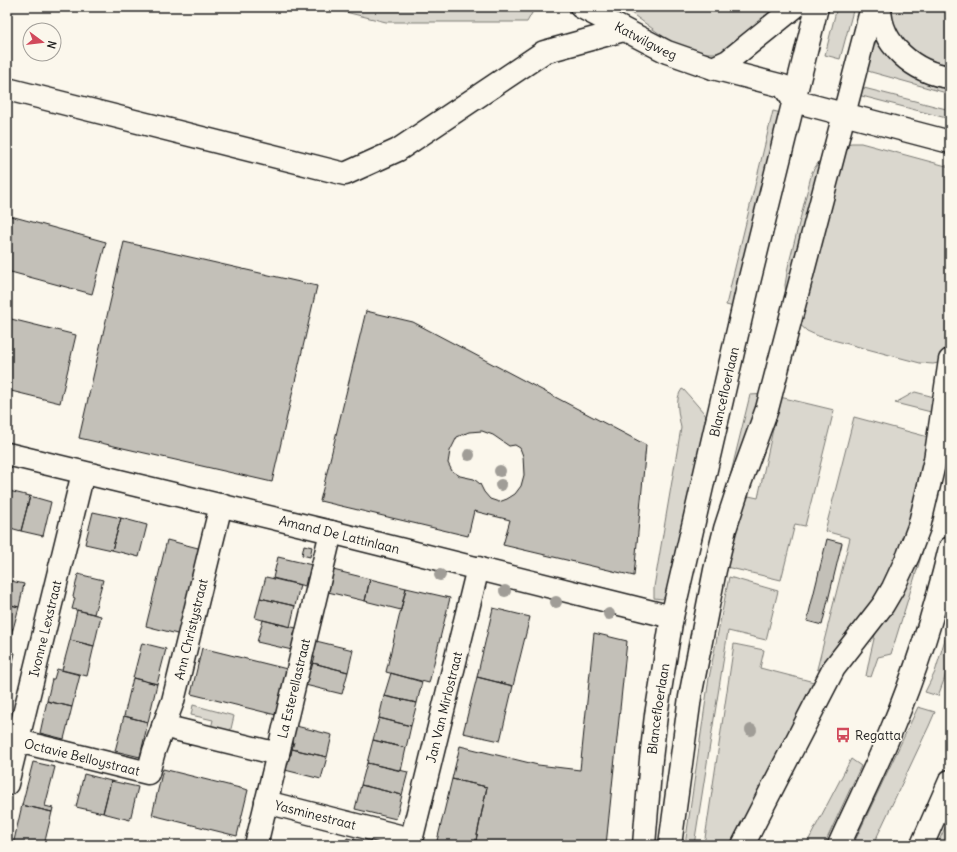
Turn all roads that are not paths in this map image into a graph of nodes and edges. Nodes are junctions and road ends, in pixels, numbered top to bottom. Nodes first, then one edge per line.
1 (581, 7) edge
2 (795, 7) edge
3 (817, 7) edge
4 (872, 7) edge
5 (880, 7) edge
6 (624, 30) junction
7 (713, 68) junction
8 (950, 77) edge
9 (7, 89) edge
10 (794, 101) junction
11 (844, 114) junction
12 (950, 142) edge
13 (950, 360) edge
14 (7, 454) edge
15 (83, 473) junction
16 (221, 505) junction
17 (331, 532) junction
18 (950, 548) edge
19 (478, 568) junction
20 (672, 617) junction
21 (16, 711) edge
22 (163, 726) junction
23 (18, 741) junction
24 (154, 751) joint
25 (278, 754) junction
26 (950, 781) edge
27 (7, 784) edge
28 (266, 802) junction
29 (410, 842) edge
30 (256, 845) edge
31 (644, 845) edge
32 (670, 845) edge
33 (743, 845) edge
34 (839, 845) edge
35 (922, 845) edge

1 - 6 street, Katwilgweg
2 - 7 street
3 - 10 street, Blancefloerlaan
4 - 11 street
5 - 8 street
6 - 7 street, Katwilgweg
6 - 9 street
7 - 10 street, Katwilgweg
10 - 11 street
10 - 20 street, Blancefloerlaan
11 - 12 street
11 - 32 street
13 - 33 street
14 - 15 street, Amand De Lattinlaan
15 - 16 street, Amand De Lattinlaan
15 - 21 street, Ivonne Lexstraat
16 - 17 street, Amand De Lattinlaan
16 - 22 street, Ann Christystraat
17 - 19 street, Amand De Lattinlaan
17 - 25 street, La Esterellastraat
18 - 34 street
19 - 20 street, Amand De Lattinlaan
19 - 29 street, Jan Van Mirlostraat
20 - 31 street, Blancefloerlaan
21 - 23 street, Ivonne Lexstraat
22 - 24 street, Ann Christystraat
22 - 25 street
23 - 24 street, Octavie Belloystraat
23 - 27 street, Ivonne Lexstraat
25 - 28 street, La Esterellastraat
26 - 35 street
28 - 29 street, Yasminestraat
28 - 30 street, La Esterellastraat

